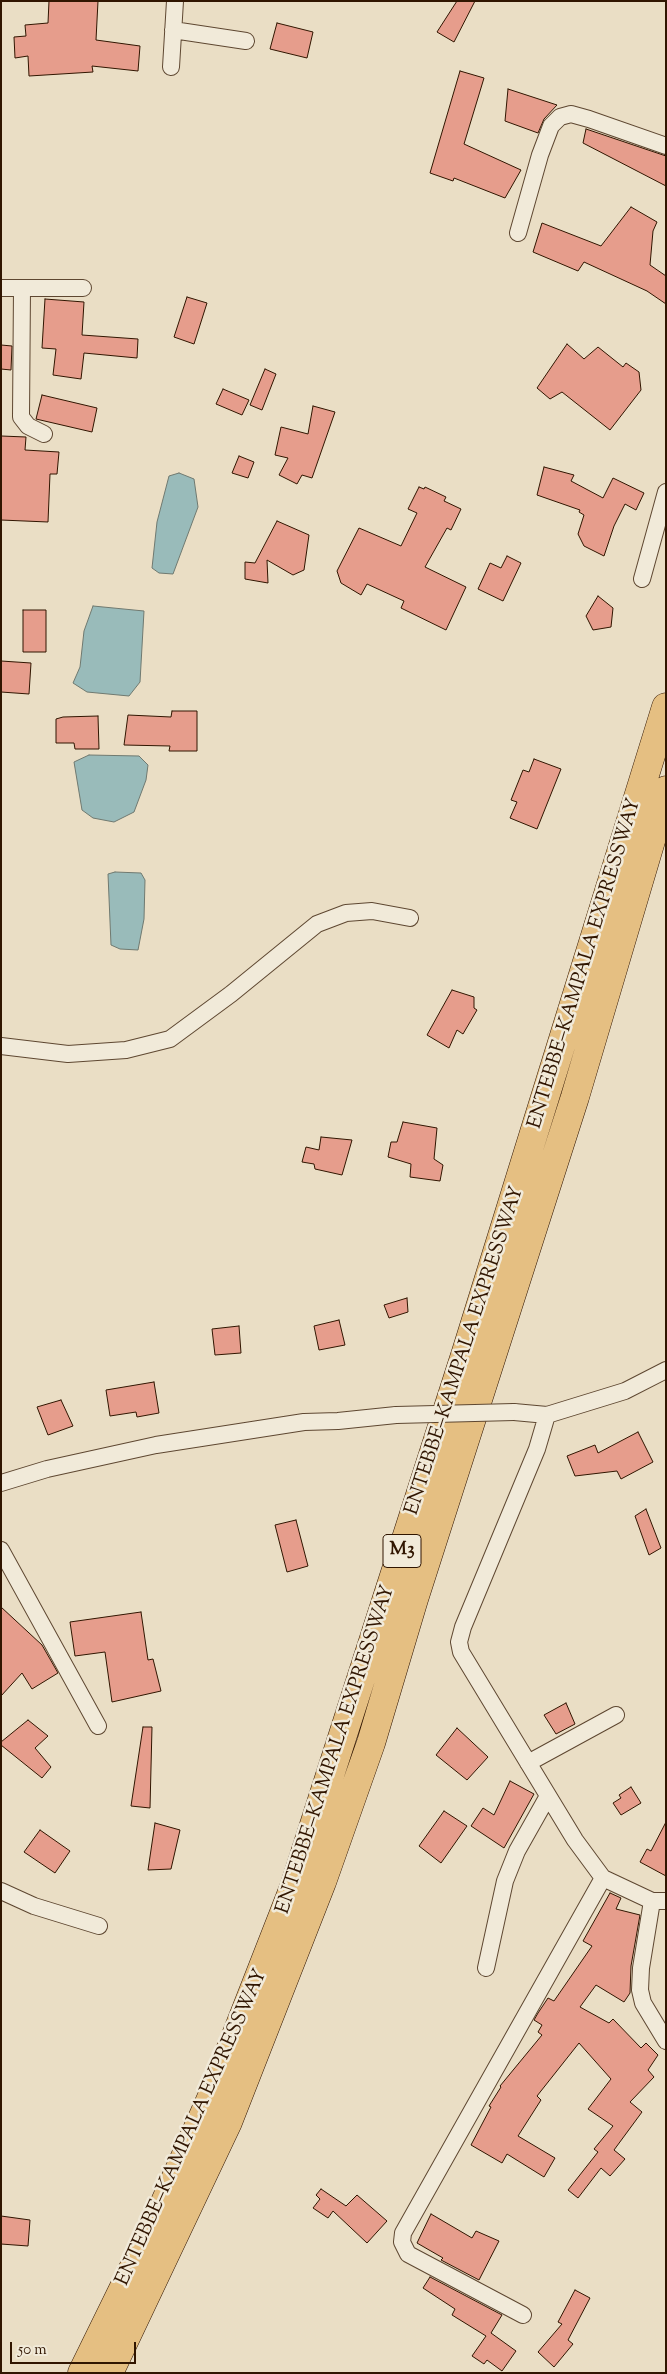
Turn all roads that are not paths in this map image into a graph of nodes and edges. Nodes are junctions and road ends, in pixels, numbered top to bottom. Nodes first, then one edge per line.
1 (175, 1) edge
2 (173, 30) junction
3 (246, 41) dead end
4 (171, 67) dead end
5 (666, 146) edge
6 (518, 233) dead end
7 (1, 288) edge
8 (22, 288) junction
9 (83, 288) dead end
10 (44, 434) dead end
11 (666, 492) edge
12 (642, 579) dead end
13 (666, 707) edge
14 (666, 790) edge
15 (410, 918) dead end
16 (1, 1046) edge
17 (666, 1370) edge
18 (547, 1415) junction
19 (1, 1483) edge
20 (1, 1550) edge
21 (616, 1715) dead end
22 (98, 1726) dead end
23 (528, 1763) junction
24 (548, 1796) junction
25 (603, 1878) junction
26 (1, 1891) edge
27 (659, 1901) edge
28 (99, 1926) dead end
29 (486, 1968) dead end
30 (666, 2041) edge
31 (523, 2315) dead end
32 (82, 2373) edge
33 (109, 2373) edge

1 - 2 street
2 - 3 street
2 - 4 street
5 - 6 street
7 - 8 street
8 - 9 street
8 - 10 street
11 - 12 street
13 - 32 highway, ENTEBBE–KAMPALA EXPRESSWAY / M3
14 - 33 highway, ENTEBBE–KAMPALA EXPRESSWAY / M3
15 - 16 street
17 - 18 street
18 - 19 street, bridge
18 - 23 street
20 - 22 street
21 - 23 street
23 - 24 street
24 - 25 street
24 - 29 street
25 - 27 street
25 - 31 street
26 - 28 street
27 - 30 street

